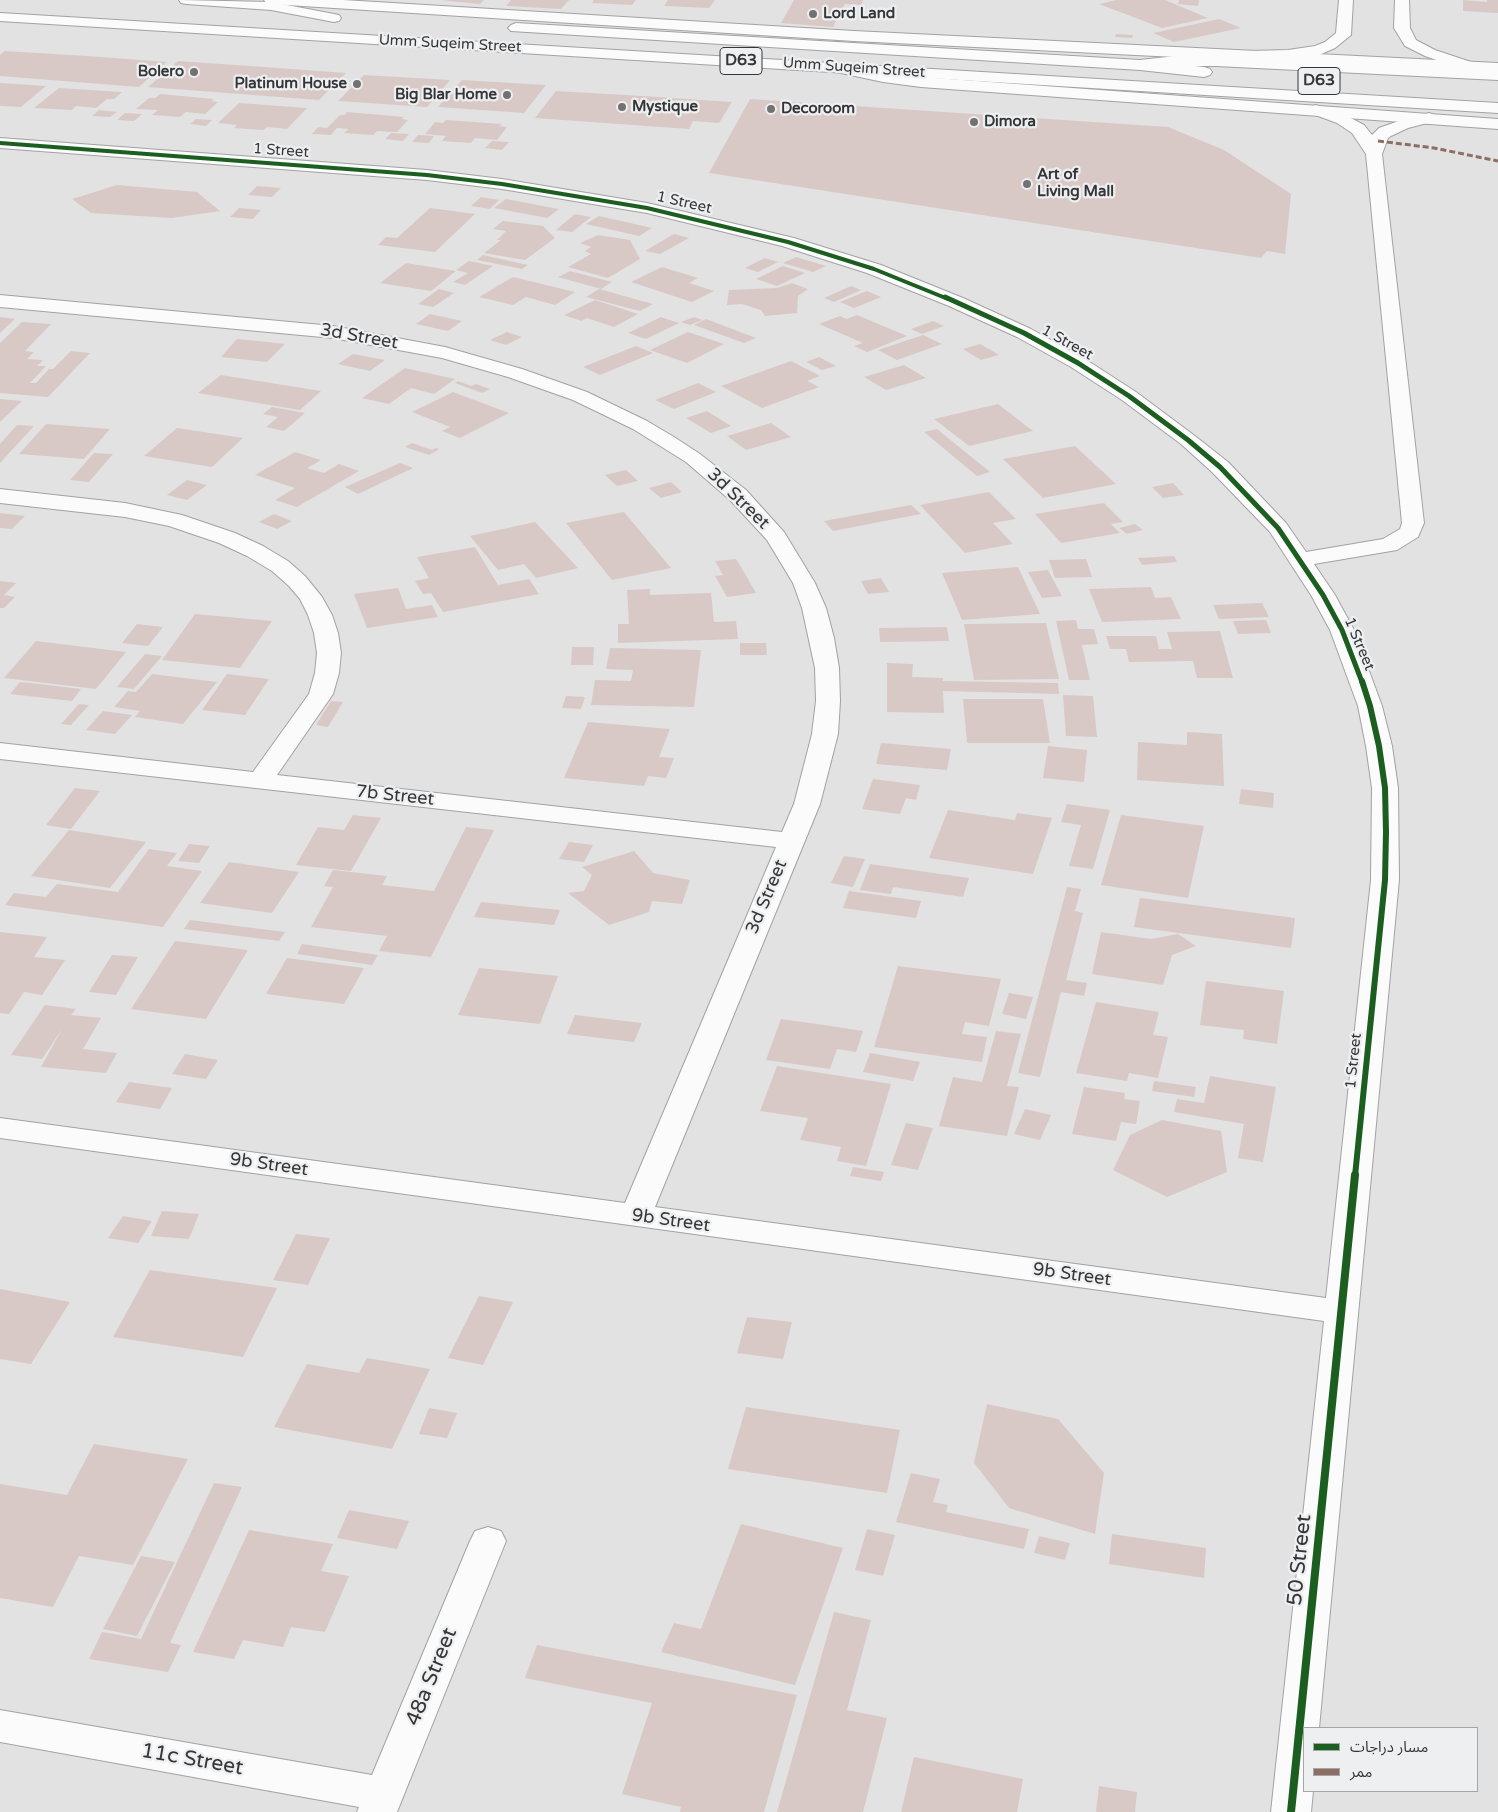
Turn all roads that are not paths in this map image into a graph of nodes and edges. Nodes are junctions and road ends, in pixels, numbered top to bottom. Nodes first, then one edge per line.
1 (272, 0) edge
2 (1346, 0) edge
3 (1402, 0) edge
4 (182, 4) edge
5 (0, 17) edge
6 (1250, 56) junction
7 (1140, 65) junction
8 (833, 66) junction
9 (1162, 68) junction
10 (1474, 68) junction
11 (1498, 68) edge
12 (1498, 75) edge
13 (1498, 80) edge
14 (1353, 83) dead end
15 (1448, 90) dead end
16 (1498, 93) edge
17 (1493, 108) edge
18 (1316, 110) junction
19 (1429, 118) junction
20 (1498, 124) edge
21 (0, 143) edge
22 (1374, 154) junction
23 (0, 301) edge
24 (0, 496) edge
25 (1300, 560) junction
26 (0, 751) edge
27 (260, 781) junction
28 (791, 841) junction
29 (0, 1128) edge
30 (634, 1216) junction
31 (1341, 1312) junction
32 (488, 1541) dead end
33 (0, 1726) edge
34 (380, 1803) edge
35 (1291, 1812) edge

1 - 6 main road
2 - 6 main road
3 - 10 main road
4 - 7 main road, Umm Suqeim Street / D63
5 - 8 main road, Umm Suqeim Street / D63
6 - 10 main road
7 - 9 main road, Umm Suqeim Street / D63
7 - 12 main road
8 - 17 main road, Umm Suqeim Street / D63
8 - 18 main road
9 - 13 main road
9 - 14 main road, Umm Suqeim Street / D63
10 - 11 main road
15 - 16 main road
18 - 19 main road
18 - 22 main road
19 - 20 main road
19 - 22 main road
21 - 25 main road, 1 Street
22 - 25 main road
23 - 28 main road, 3d Street
24 - 27 main road
25 - 31 main road, 1 Street
26 - 27 main road, 7b Street
27 - 28 main road, 7b Street
28 - 30 main road, 3d Street
29 - 30 main road, 9b Street
30 - 31 main road, 9b Street
31 - 35 main road, 50 Street
32 - 34 main road, 48a Street
33 - 34 main road, 11c Street

